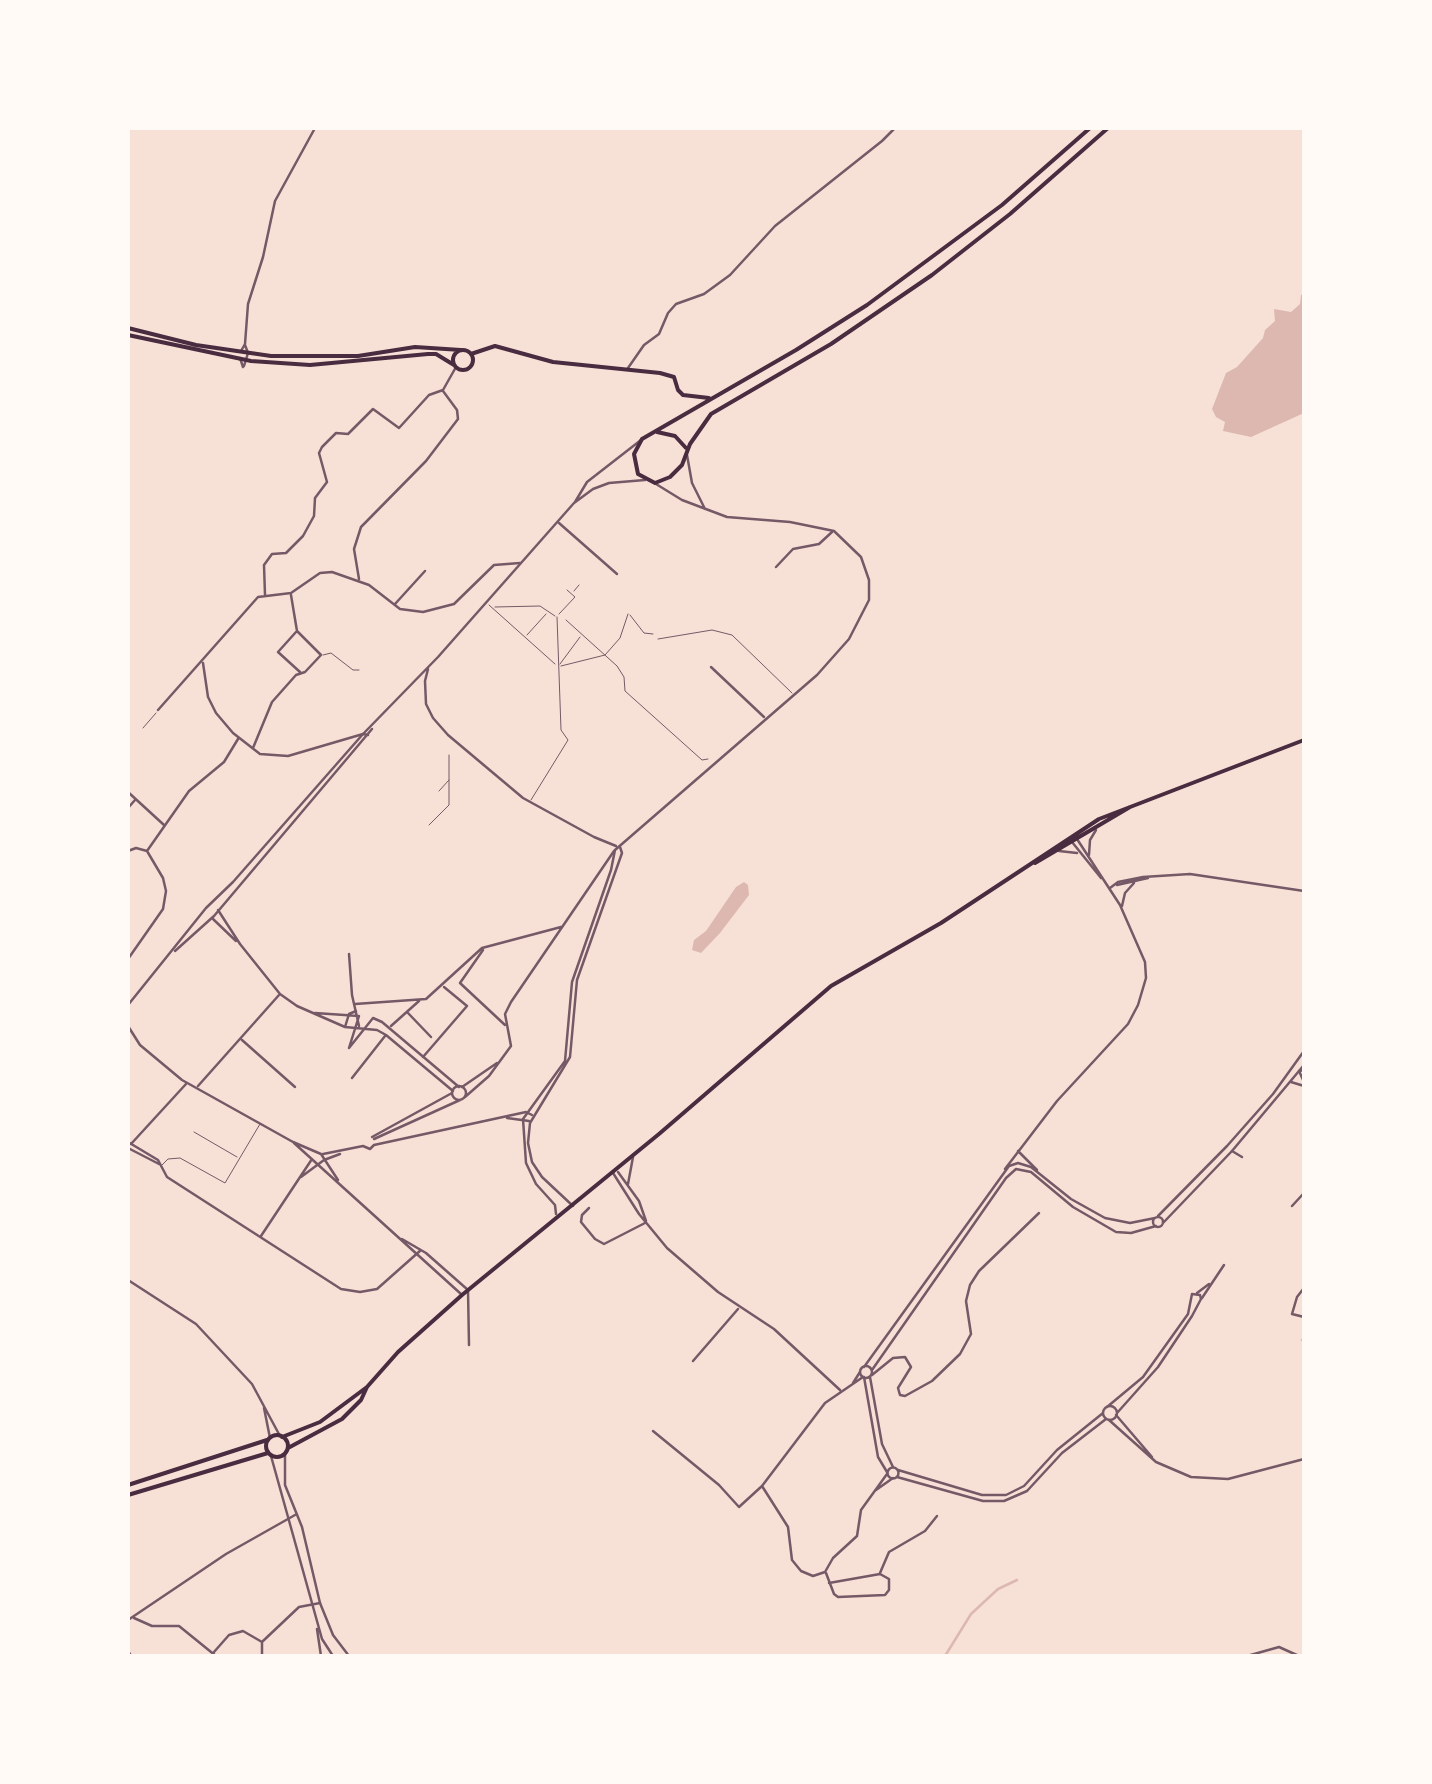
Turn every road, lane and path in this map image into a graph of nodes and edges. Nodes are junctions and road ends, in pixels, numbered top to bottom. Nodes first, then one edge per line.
1 (316, 128) edge
2 (894, 128) edge
3 (1090, 128) edge
4 (1108, 128) edge
5 (128, 331) edge
6 (245, 344) junction
7 (461, 350) junction
8 (248, 353) junction
9 (472, 354) junction
10 (242, 357) junction
11 (456, 366) junction
12 (628, 368) junction
13 (443, 390) junction
14 (712, 398) junction
15 (652, 432) junction
16 (642, 439) junction
17 (687, 451) junction
18 (646, 480) junction
19 (655, 483) junction
20 (574, 503) junction
21 (706, 510) junction
22 (558, 522) junction
23 (834, 531) junction
24 (522, 563) junction
25 (776, 567) dead end
26 (425, 571) dead end
27 (617, 574) dead end
28 (359, 580) junction
29 (579, 585) dead end
30 (568, 590) dead end
31 (290, 593) junction
32 (571, 594) junction
33 (266, 596) junction
34 (487, 602) junction
35 (394, 605) junction
36 (492, 607) junction
37 (548, 613) junction
38 (558, 615) junction
39 (297, 631) junction
40 (582, 634) junction
41 (653, 634) dead end
42 (525, 638) junction
43 (658, 639) dead end
44 (321, 655) junction
45 (605, 655) junction
46 (203, 661) junction
47 (431, 663) junction
48 (558, 666) junction
49 (711, 667) dead end
50 (359, 670) dead end
51 (301, 673) junction
52 (408, 688) junction
53 (425, 692) junction
54 (795, 696) junction
55 (158, 710) joint
56 (767, 720) junction
57 (143, 728) dead end
58 (366, 735) junction
59 (239, 738) junction
60 (1304, 740) edge
61 (252, 750) junction
62 (450, 755) dead end
63 (708, 759) dead end
64 (451, 778) junction
65 (439, 791) dead end
66 (128, 792) edge
67 (136, 799) junction
68 (530, 802) junction
69 (1134, 804) junction
70 (128, 808) edge
71 (165, 826) junction
72 (430, 826) dead end
73 (1098, 826) junction
74 (1073, 838) junction
75 (617, 848) junction
76 (128, 851) edge
77 (146, 851) junction
78 (1059, 851) junction
79 (1080, 854) junction
80 (1088, 856) junction
81 (1030, 866) junction
82 (1150, 878) junction
83 (1102, 879) junction
84 (1134, 882) junction
85 (1112, 887) junction
86 (1304, 891) edge
87 (211, 902) junction
88 (1122, 908) junction
89 (205, 909) junction
90 (218, 910) junction
91 (212, 918) junction
92 (562, 927) junction
93 (240, 944) junction
94 (482, 948) junction
95 (172, 952) junction
96 (349, 954) dead end
97 (128, 959) edge
98 (443, 986) junction
99 (138, 990) junction
100 (280, 994) junction
101 (128, 998) edge
102 (420, 1000) junction
103 (355, 1004) junction
104 (128, 1005) edge
105 (357, 1010) junction
106 (407, 1012) junction
107 (314, 1013) junction
108 (350, 1014) junction
109 (359, 1016) junction
110 (505, 1025) junction
111 (128, 1026) edge
112 (345, 1027) junction
113 (359, 1028) junction
114 (390, 1028) junction
115 (128, 1032) edge
116 (386, 1035) junction
117 (134, 1037) junction
118 (431, 1037) dead end
119 (241, 1039) junction
120 (1304, 1051) edge
121 (423, 1057) junction
122 (498, 1062) junction
123 (1294, 1064) junction
124 (1303, 1069) edge
125 (352, 1078) dead end
126 (1304, 1082) edge
127 (188, 1083) junction
128 (1290, 1083) junction
129 (295, 1087) dead end
130 (460, 1087) junction
131 (196, 1088) junction
132 (453, 1092) junction
133 (462, 1098) junction
134 (526, 1112) junction
135 (506, 1118) junction
136 (532, 1119) junction
137 (523, 1120) junction
138 (260, 1123) junction
139 (194, 1132) dead end
140 (373, 1141) junction
141 (293, 1142) junction
142 (128, 1145) edge
143 (363, 1146) junction
144 (1227, 1146) junction
145 (1018, 1151) junction
146 (1232, 1151) junction
147 (345, 1152) junction
148 (318, 1153) junction
149 (633, 1156) junction
150 (1242, 1157) dead end
151 (239, 1158) junction
152 (312, 1159) junction
153 (324, 1160) junction
154 (161, 1164) junction
155 (318, 1165) junction
156 (1005, 1169) junction
157 (614, 1171) junction
158 (1038, 1171) junction
159 (1200, 1176) junction
160 (300, 1178) junction
161 (338, 1180) junction
162 (1204, 1180) junction
163 (628, 1185) junction
164 (1304, 1193) edge
165 (555, 1205) junction
166 (1292, 1206) dead end
167 (570, 1208) junction
168 (590, 1208) dead end
169 (1038, 1213) dead end
170 (1157, 1217) junction
171 (555, 1220) junction
172 (646, 1222) junction
173 (1163, 1223) junction
174 (1156, 1226) junction
175 (260, 1237) junction
176 (419, 1252) junction
177 (1224, 1265) dead end
178 (128, 1280) edge
179 (1210, 1283) junction
180 (1304, 1288) edge
181 (468, 1290) junction
182 (1197, 1293) junction
183 (462, 1295) junction
184 (1200, 1301) junction
185 (1190, 1302) junction
186 (740, 1307) junction
187 (1304, 1317) edge
188 (469, 1344) dead end
189 (694, 1361) dead end
190 (864, 1367) junction
191 (871, 1374) junction
192 (862, 1376) junction
193 (367, 1387) junction
194 (840, 1390) junction
195 (262, 1402) junction
196 (1107, 1407) junction
197 (1103, 1413) junction
198 (1116, 1414) junction
199 (1108, 1420) junction
200 (653, 1431) dead end
201 (281, 1436) junction
202 (268, 1439) junction
203 (288, 1448) junction
204 (269, 1454) junction
205 (285, 1454) junction
206 (1304, 1459) edge
207 (1156, 1462) junction
208 (896, 1469) junction
209 (887, 1473) junction
210 (895, 1478) junction
211 (128, 1485) edge
212 (762, 1486) junction
213 (871, 1494) junction
214 (128, 1496) edge
215 (297, 1515) junction
216 (289, 1516) junction
217 (936, 1516) dead end
218 (825, 1572) junction
219 (880, 1574) junction
220 (830, 1583) junction
221 (880, 1595) junction
222 (880, 1602) dead end
223 (320, 1603) junction
224 (312, 1604) junction
225 (133, 1617) junction
226 (128, 1620) edge
227 (326, 1623) junction
228 (318, 1627) junction
229 (262, 1642) junction
230 (128, 1651) edge
231 (215, 1655) edge
232 (131, 1656) edge
233 (262, 1656) edge
234 (321, 1656) edge
235 (333, 1656) edge
236 (349, 1656) edge
237 (1246, 1656) edge
238 (1299, 1656) edge

1 - 6 street
2 - 12 street
3 - 14 main road
4 - 17 main road
5 - 10 main road
6 - 8 street
6 - 10 street
7 - 8 main road
7 - 9 main road
7 - 11 main road
8 - 10 main road
9 - 11 main road
9 - 12 main road
10 - 11 main road
11 - 13 street
12 - 14 main road
13 - 28 street
13 - 33 street
14 - 15 main road
15 - 16 main road
15 - 17 main road
16 - 18 main road
16 - 20 street
17 - 19 main road
17 - 21 street
18 - 19 main road
18 - 20 street
19 - 21 street
20 - 22 street
21 - 23 street
22 - 24 street
22 - 27 street
23 - 25 street
23 - 54 street
24 - 34 street
24 - 35 street
26 - 35 street
28 - 31 street
28 - 35 street
29 - 32 street
30 - 32 street
31 - 33 street
31 - 39 street
32 - 38 street
33 - 46 street
34 - 36 street
34 - 47 street
36 - 37 street
36 - 42 street
37 - 38 street
37 - 42 street
38 - 40 street
38 - 48 street
39 - 44 street
39 - 51 street
40 - 45 street
40 - 48 street
41 - 45 street
42 - 48 street
43 - 54 street
44 - 50 street
44 - 51 street
45 - 48 street
45 - 63 street
46 - 55 street
46 - 59 street
47 - 52 street
47 - 53 street
48 - 68 street
49 - 56 street
51 - 61 street
52 - 53 street
52 - 58 street
53 - 68 street
54 - 56 street
55 - 57 street
56 - 75 street
58 - 61 street
58 - 87 street
58 - 90 street
59 - 61 street
59 - 71 street
60 - 69 main road
62 - 64 street
64 - 65 street
64 - 72 street
66 - 67 street
67 - 70 street
67 - 71 street
68 - 75 street
69 - 73 main road
69 - 74 main road
71 - 77 street
73 - 74 main road
73 - 80 street
74 - 78 main road
74 - 79 street
74 - 80 street
74 - 81 main road
75 - 92 street
75 - 134 street
75 - 136 street
76 - 77 street
77 - 97 street
78 - 79 street
78 - 81 main road
79 - 83 street
80 - 83 street
81 - 149 main road
82 - 84 street
82 - 85 street
82 - 86 street
83 - 85 street
84 - 85 street
84 - 88 street
85 - 88 street
87 - 89 street
87 - 90 street
88 - 145 street
89 - 91 street
89 - 95 street
90 - 91 street
90 - 93 street
91 - 93 street
91 - 95 street
92 - 94 street
92 - 110 street
93 - 100 street
94 - 98 street
94 - 110 street
95 - 99 street
96 - 103 street
98 - 102 street
98 - 121 street
99 - 101 street
99 - 104 street
100 - 107 street
100 - 119 street
102 - 103 street
102 - 106 street
103 - 105 street
105 - 108 street
105 - 109 street
106 - 114 street
106 - 118 street
107 - 108 street
107 - 112 street
108 - 109 street
108 - 112 street
109 - 113 street
109 - 114 street
110 - 122 street
111 - 117 street
112 - 113 street
113 - 116 street
114 - 121 street
115 - 117 street
116 - 125 street
116 - 132 street
117 - 127 street
119 - 129 street
119 - 131 street
120 - 123 street
121 - 130 street
122 - 130 street
122 - 133 street
123 - 124 street
123 - 124 street
123 - 144 street
124 - 126 street
124 - 128 street
126 - 128 street
127 - 131 street
127 - 142 street
128 - 146 street
130 - 132 street
130 - 133 street
131 - 138 street
132 - 133 street
132 - 140 street
133 - 140 street
134 - 135 street
134 - 136 street
134 - 137 street
135 - 137 street
135 - 140 street
136 - 137 street
136 - 167 street
137 - 165 street
138 - 141 street
138 - 151 street
139 - 151 street
140 - 143 street
140 - 143 street
141 - 148 street
141 - 152 street
142 - 154 street
143 - 147 street
144 - 146 street
144 - 159 street
145 - 156 street
145 - 158 street
146 - 150 street
146 - 162 street
147 - 148 street
147 - 153 street
148 - 152 street
148 - 153 street
149 - 157 main road
149 - 163 street
151 - 154 street
152 - 155 street
152 - 160 street
153 - 155 street
153 - 161 street
154 - 175 street
155 - 160 street
155 - 161 street
156 - 158 street
156 - 190 street
157 - 163 street
157 - 167 main road
157 - 172 street
158 - 170 street
159 - 162 street
159 - 170 street
160 - 175 street
161 - 176 street
162 - 173 street
163 - 172 street
164 - 166 street
165 - 167 street
165 - 171 street
167 - 171 main road
168 - 172 street
169 - 191 street
170 - 173 street
170 - 174 street
171 - 181 main road
172 - 186 street
173 - 174 street
174 - 191 street
175 - 176 street
176 - 181 street
176 - 183 street
177 - 179 street
178 - 195 street
179 - 182 street
179 - 184 street
180 - 187 street
181 - 183 main road
181 - 188 street
182 - 184 street
182 - 185 street
183 - 193 main road
184 - 185 street
184 - 198 street
185 - 196 street
186 - 189 street
186 - 194 street
190 - 191 street
190 - 192 street
191 - 192 street
191 - 208 street
192 - 194 street
192 - 209 street
193 - 201 main road
193 - 203 main road
194 - 212 street
195 - 201 street
195 - 202 street
196 - 197 street
196 - 198 street
197 - 199 street
197 - 208 street
198 - 199 street
198 - 207 street
199 - 207 street
199 - 210 street
200 - 212 street
201 - 202 main road
201 - 203 main road
202 - 204 main road
202 - 211 main road
203 - 205 main road
204 - 205 main road
204 - 214 main road
204 - 216 street
205 - 215 street
206 - 207 street
208 - 209 street
208 - 210 street
209 - 210 street
209 - 213 street
210 - 213 street
212 - 218 street
213 - 218 street
215 - 216 street
215 - 223 street
216 - 224 street
216 - 225 street
217 - 219 street
218 - 220 street
219 - 220 street
219 - 221 street
220 - 221 street
221 - 222 street
223 - 224 street
223 - 227 street
224 - 228 street
224 - 229 street
225 - 226 street
225 - 231 street
227 - 228 street
227 - 236 street
228 - 234 street
228 - 235 street
229 - 231 street
229 - 233 street
230 - 232 street
237 - 238 street

